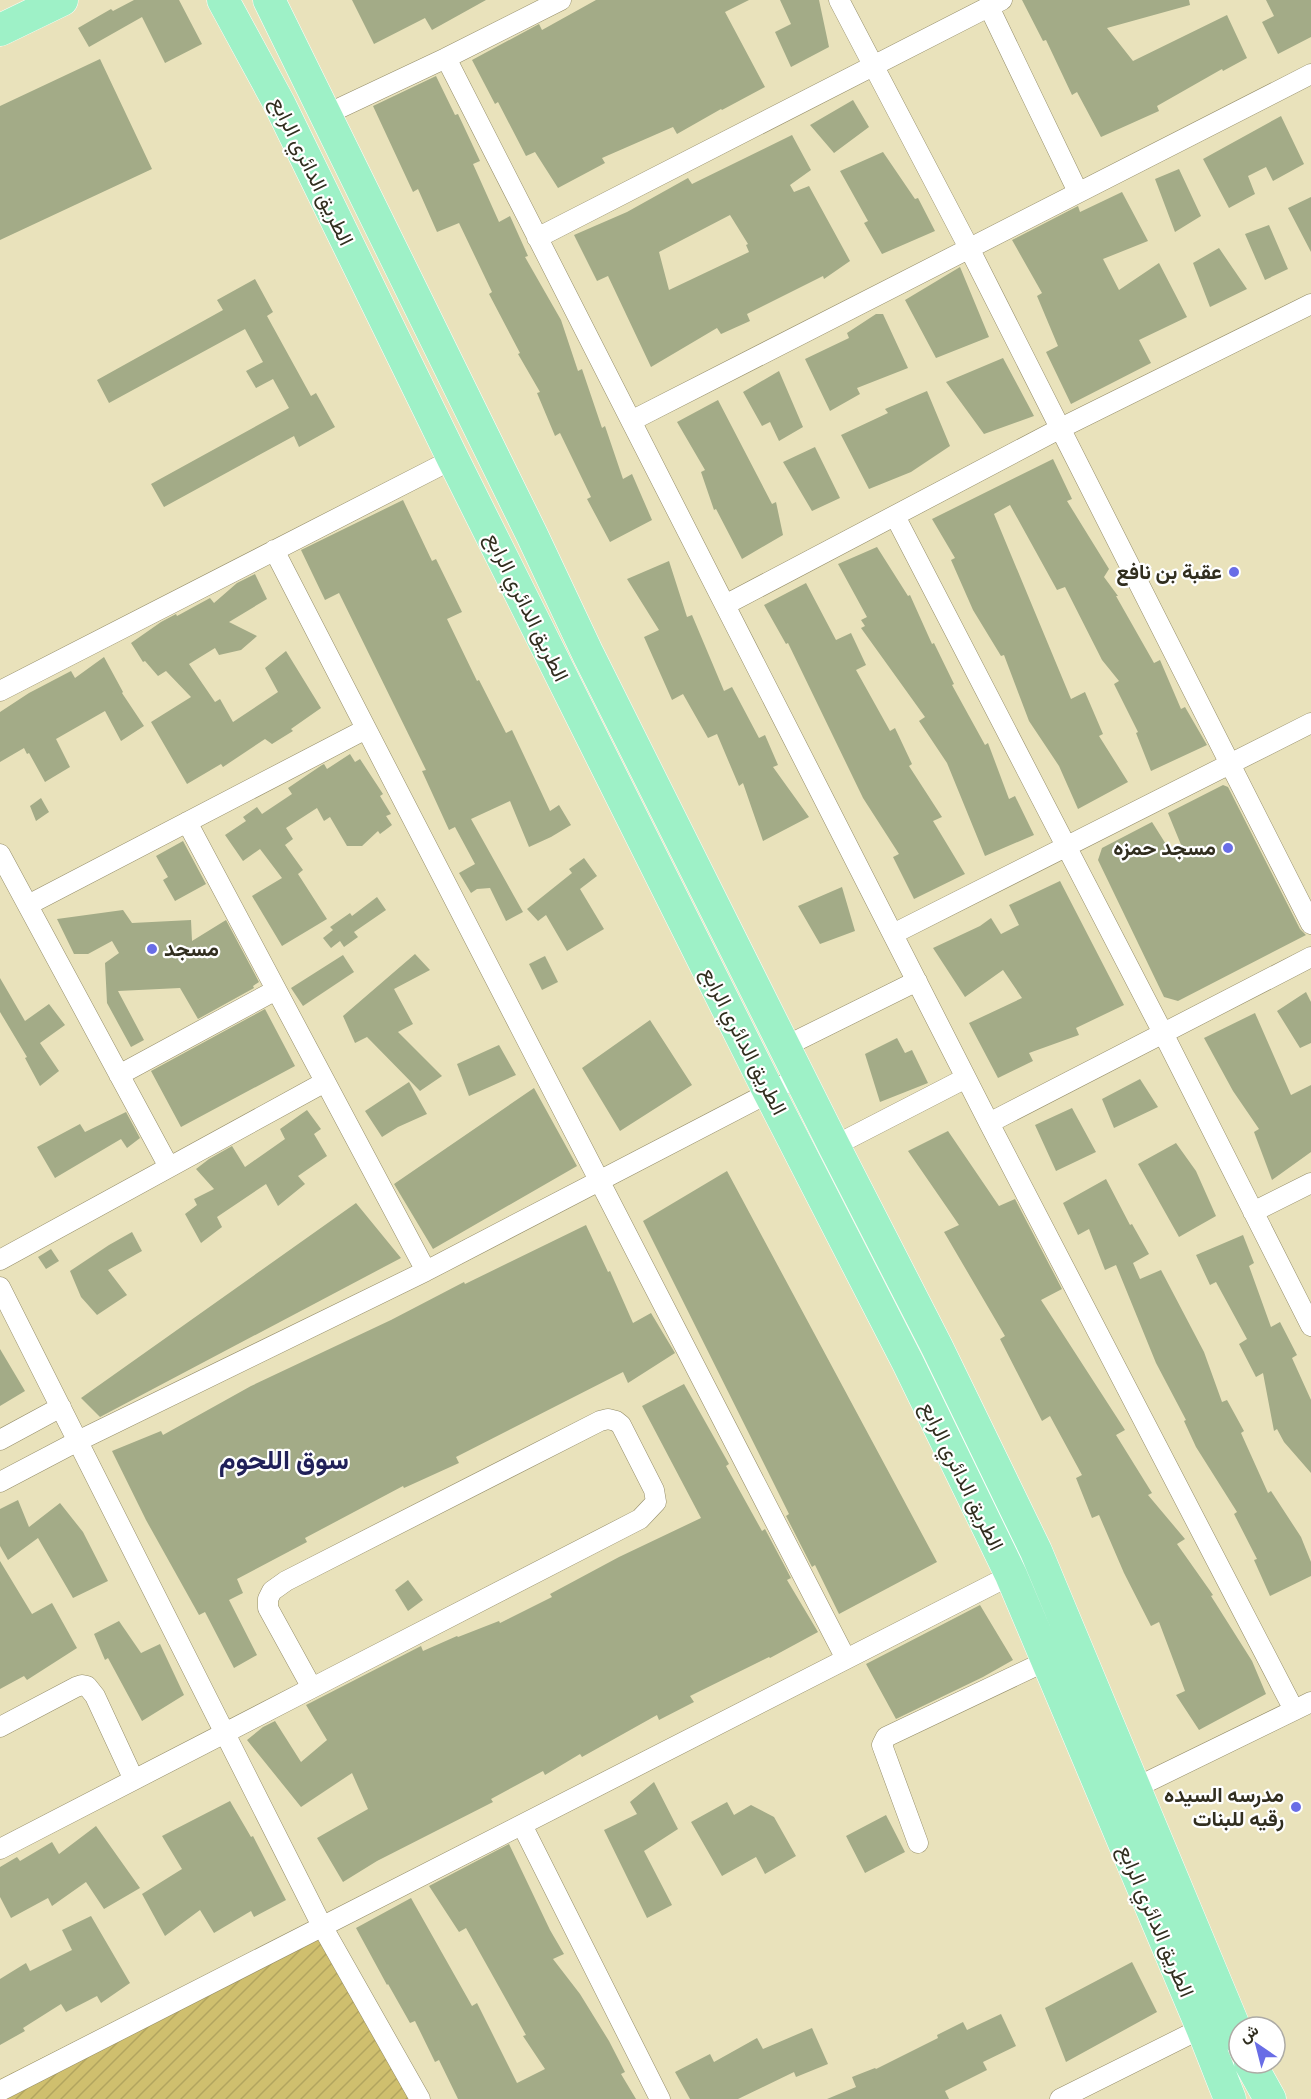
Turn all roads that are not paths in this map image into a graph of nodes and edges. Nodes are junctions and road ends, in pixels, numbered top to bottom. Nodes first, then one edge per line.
1 (62, 0) edge
2 (223, 0) edge
3 (269, 0) edge
4 (561, 0) edge
5 (839, 0) edge
6 (995, 3) edge
7 (0, 30) edge
8 (446, 58) junction
9 (872, 67) junction
10 (1311, 74) edge
11 (325, 115) junction
12 (1078, 192) junction
13 (537, 238) junction
14 (969, 248) junction
15 (1311, 304) edge
16 (631, 421) junction
17 (1061, 429) junction
18 (453, 459) junction
19 (895, 516) junction
20 (274, 550) junction
21 (725, 605) junction
22 (0, 691) edge
23 (1311, 723) edge
24 (366, 729) junction
25 (1230, 764) junction
26 (187, 822) junction
27 (1068, 847) junction
28 (0, 854) edge
29 (28, 905) junction
30 (1311, 924) edge
31 (893, 934) junction
32 (1311, 957) edge
33 (916, 981) junction
34 (276, 990) junction
35 (1163, 1033) junction
36 (784, 1047) junction
37 (119, 1075) junction
38 (799, 1077) junction
39 (966, 1078) junction
40 (325, 1082) junction
41 (769, 1092) junction
42 (988, 1123) junction
43 (834, 1146) junction
44 (169, 1167) junction
45 (599, 1180) junction
46 (1311, 1183) edge
47 (1254, 1212) junction
48 (0, 1260) edge
49 (426, 1271) junction
50 (0, 1287) edge
51 (1311, 1326) edge
52 (61, 1407) junction
53 (0, 1440) edge
54 (78, 1441) junction
55 (0, 1482) edge
56 (1011, 1575) junction
57 (846, 1659) junction
58 (1046, 1661) junction
59 (312, 1688) junction
60 (1303, 1706) edge
61 (0, 1727) edge
62 (225, 1733) junction
63 (134, 1780) junction
64 (1135, 1788) junction
65 (522, 1825) junction
66 (918, 1843) dead end
67 (0, 1849) edge
68 (322, 1926) junction
69 (1229, 2015) edge
70 (1202, 2028) junction
71 (1257, 2075) edge
72 (0, 2091) edge
73 (420, 2099) edge
74 (660, 2099) edge
75 (1060, 2099) edge
76 (1230, 2099) edge
77 (1270, 2099) edge

1 - 7 main road
2 - 18 main road, الطريق الدائري الرابع
3 - 11 main road, الطريق الدائري الرابع
4 - 8 street
5 - 9 street
6 - 9 street
6 - 12 street
8 - 11 street
8 - 13 street
9 - 13 street
9 - 14 street
10 - 12 street
11 - 36 main road, الطريق الدائري الرابع
12 - 14 street
13 - 16 street
14 - 16 street
14 - 17 street
15 - 17 street
16 - 21 street
17 - 19 street
17 - 25 street
18 - 20 street
18 - 41 main road, الطريق الدائري الرابع
19 - 21 street
19 - 27 street
20 - 22 street
20 - 24 street
21 - 31 street
23 - 25 street
24 - 26 street
24 - 45 street
25 - 27 street
25 - 30 street
26 - 29 street
26 - 34 street
27 - 31 street
27 - 35 street
28 - 29 street
29 - 37 street
31 - 33 street
32 - 35 street
33 - 36 street
33 - 39 street
34 - 37 street
34 - 40 street
35 - 42 street
35 - 47 street
36 - 38 main road, الطريق الدائري الرابع
37 - 44 street
38 - 41 street
38 - 43 main road, الطريق الدائري الرابع
39 - 42 street
39 - 43 street
40 - 44 street
40 - 49 street
41 - 45 street
41 - 56 main road, الطريق الدائري الرابع
42 - 60 street
43 - 64 main road, الطريق الدائري الرابع
44 - 48 street
45 - 49 street
45 - 57 street
46 - 47 street
47 - 51 street
49 - 54 street
50 - 52 street
52 - 53 street
52 - 54 street
54 - 55 street
54 - 62 street
56 - 57 street
56 - 58 main road, الطريق الدائري الرابع
57 - 65 street
58 - 66 street
58 - 70 main road, الطريق الدائري الرابع
59 - 59 street
59 - 62 street
60 - 64 street
61 - 63 street
62 - 63 street
62 - 68 street
63 - 67 street
64 - 69 main road, الطريق الدائري الرابع
65 - 68 street
65 - 74 street
68 - 72 street
68 - 73 street
70 - 75 street
70 - 76 main road, الطريق الدائري الرابع
71 - 77 main road

